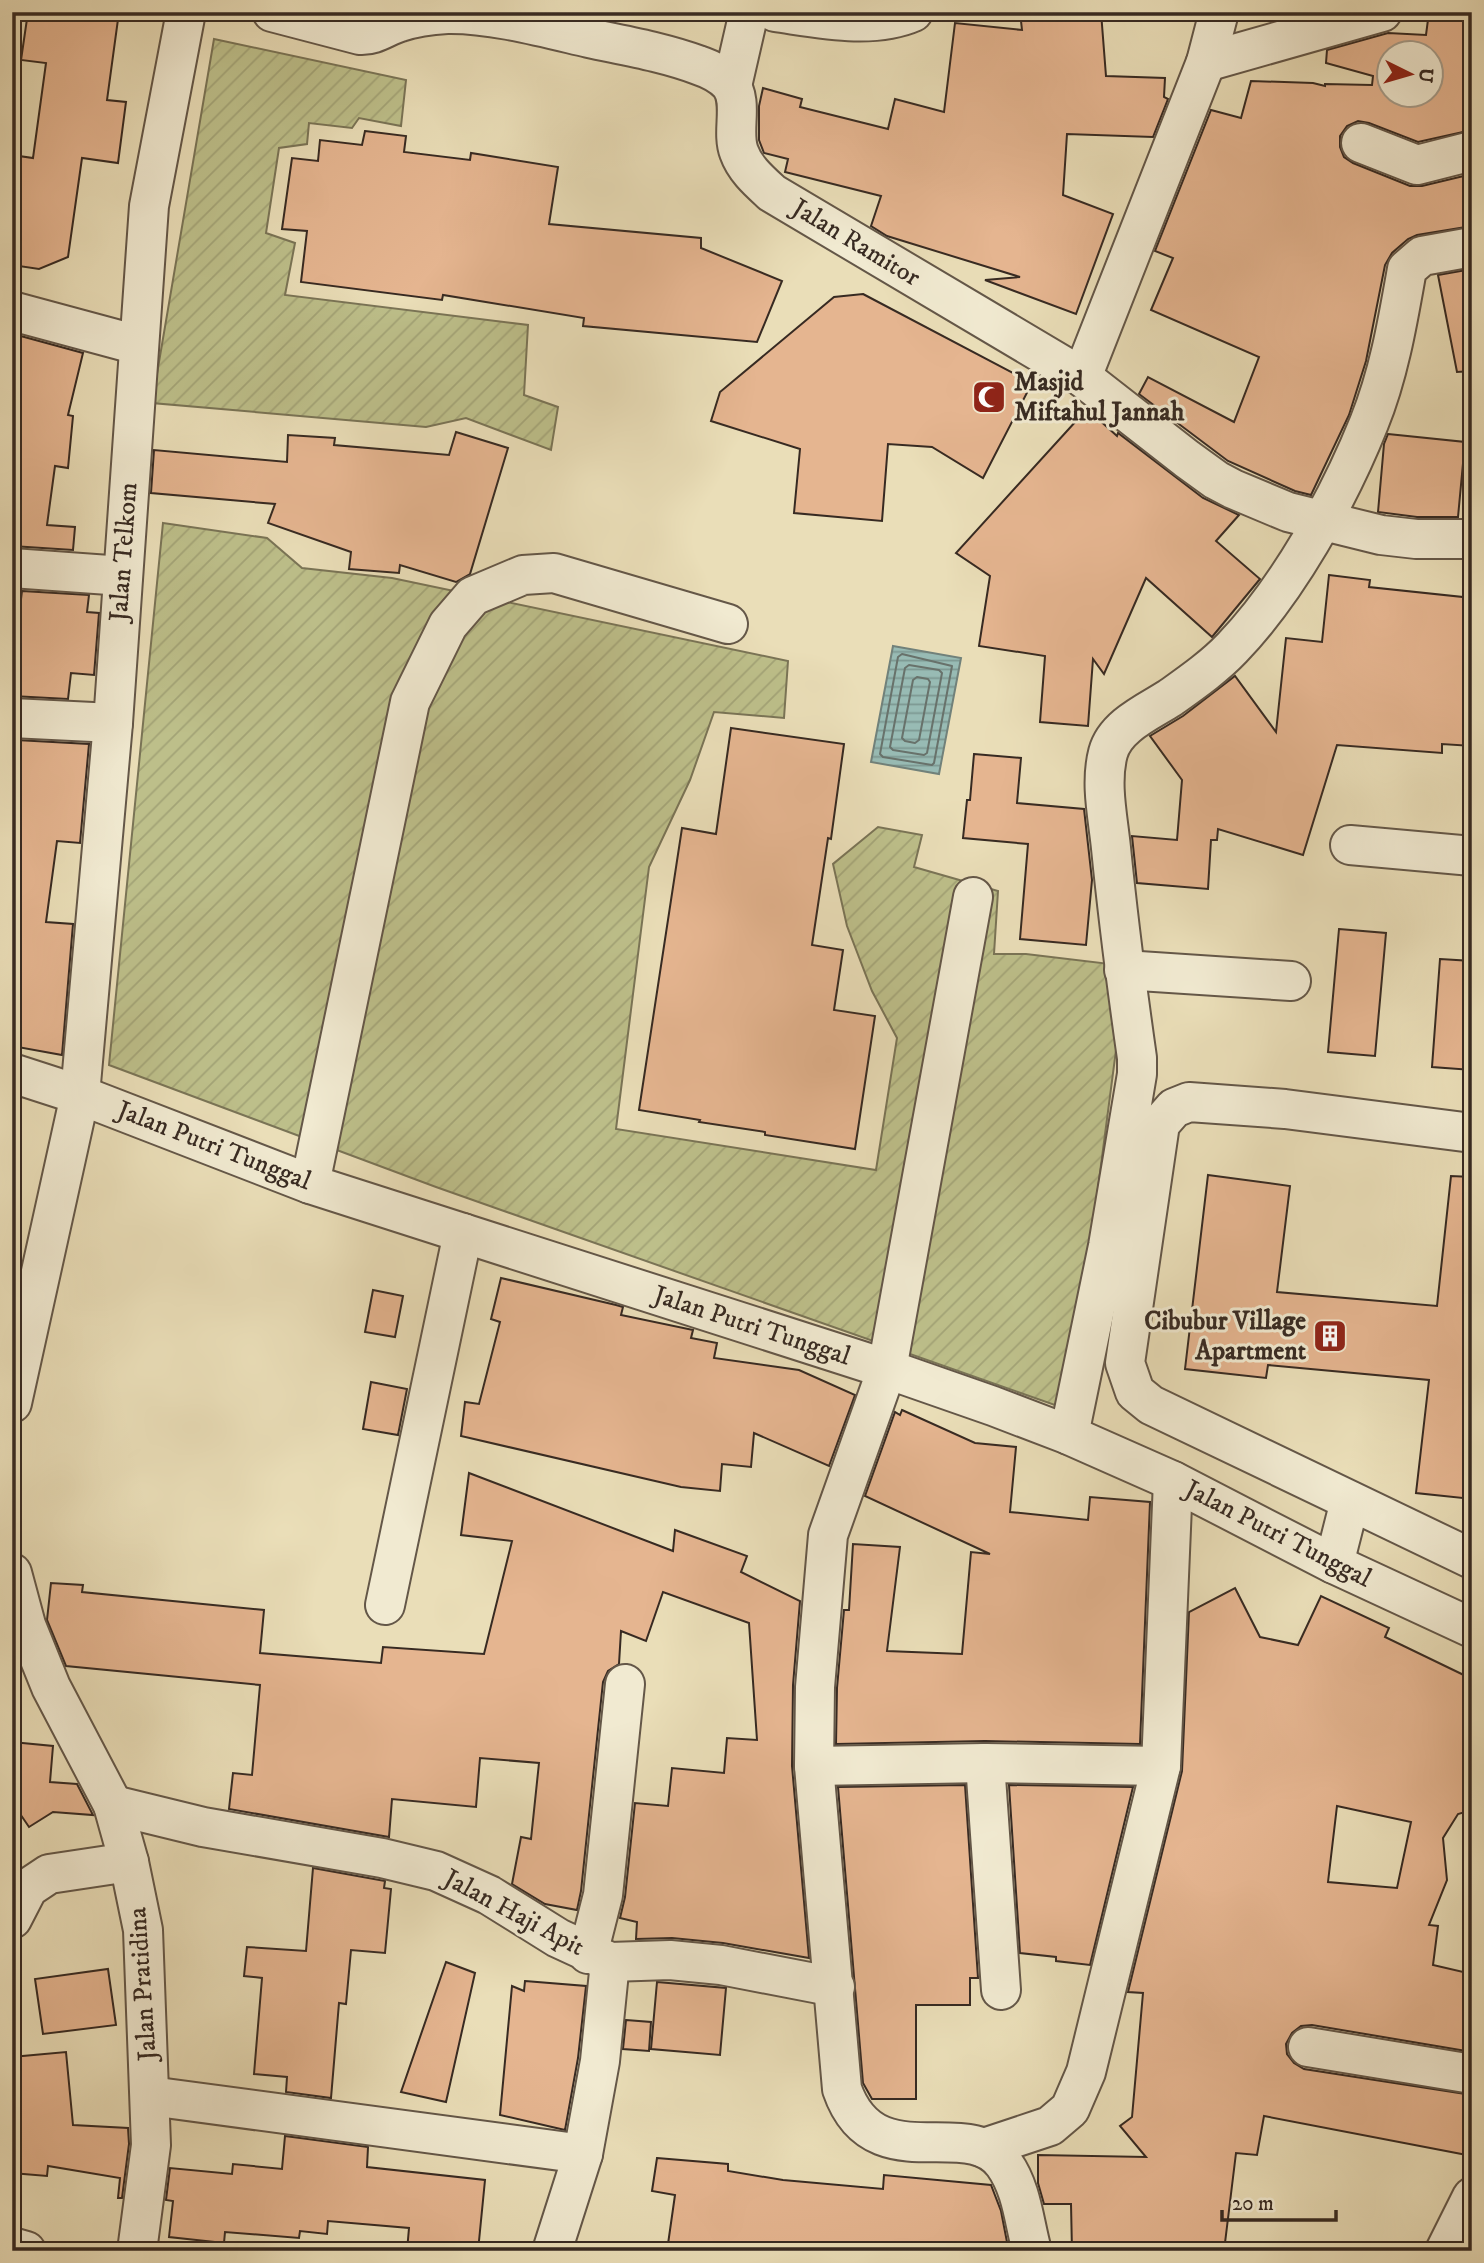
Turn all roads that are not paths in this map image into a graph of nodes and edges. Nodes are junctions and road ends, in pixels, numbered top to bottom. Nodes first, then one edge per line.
1 (186, 12) edge
2 (272, 12) edge
3 (750, 12) edge
4 (775, 12) edge
5 (913, 12) edge
6 (1219, 12) edge
7 (1382, 12) edge
8 (1206, 62) junction
9 (732, 86) junction
10 (1361, 143) dead end
11 (1472, 151) edge
12 (1472, 247) edge
13 (12, 310) edge
14 (138, 345) junction
15 (1082, 377) junction
16 (1322, 522) junction
17 (1472, 539) edge
18 (12, 568) edge
19 (123, 576) junction
20 (729, 624) dead end
21 (12, 718) edge
22 (113, 723) junction
23 (1350, 845) dead end
24 (1472, 856) edge
25 (973, 897) dead end
26 (1124, 970) junction
27 (1291, 981) dead end
28 (12, 1073) edge
29 (80, 1095) junction
30 (1472, 1133) edge
31 (310, 1184) junction
32 (463, 1233) junction
33 (887, 1369) junction
34 (12, 1403) edge
35 (1069, 1435) junction
36 (1173, 1481) junction
37 (1350, 1501) junction
38 (1472, 1559) edge
39 (1334, 1564) junction
40 (12, 1573) edge
41 (385, 1605) dead end
42 (19, 1628) edge
43 (1472, 1628) edge
44 (625, 1684) dead end
45 (985, 1763) junction
46 (814, 1766) junction
47 (1161, 1766) junction
48 (113, 1805) junction
49 (130, 1862) junction
50 (12, 1919) edge
51 (599, 1958) junction
52 (835, 1987) junction
53 (1001, 1990) dead end
54 (1308, 2047) dead end
55 (1472, 2074) edge
56 (150, 2096) junction
57 (984, 2147) junction
58 (583, 2154) junction
59 (1472, 2197) edge
60 (12, 2247) edge
61 (26, 2251) edge
62 (137, 2251) edge
63 (552, 2251) edge
64 (1032, 2251) edge
65 (1445, 2251) edge

1 - 14 street, Jalan Telkom
2 - 9 street
3 - 9 street
4 - 5 street
6 - 8 street
7 - 8 street
8 - 15 street
9 - 15 street, Jalan Ramitor
10 - 11 street
12 - 16 street
13 - 14 street
14 - 19 street, Jalan Telkom
15 - 16 street, Jalan Ramitor
16 - 17 street, Jalan Ramitor
16 - 26 street
18 - 19 street
19 - 22 street, Jalan Telkom
20 - 31 street
21 - 22 street
22 - 29 street, Jalan Telkom
23 - 24 street
25 - 33 street
26 - 27 street
26 - 35 street
28 - 29 street, Jalan Putri Tunggal
29 - 31 street, Jalan Putri Tunggal
29 - 34 street
30 - 37 street
31 - 32 street, Jalan Putri Tunggal
32 - 33 street, Jalan Putri Tunggal
32 - 41 street
33 - 35 street, Jalan Putri Tunggal
33 - 46 street
35 - 36 street, Jalan Putri Tunggal
36 - 39 street, Jalan Putri Tunggal
36 - 47 street
37 - 38 street
37 - 39 street
39 - 43 street, Jalan Putri Tunggal
40 - 42 street, Jalan Pratidina
42 - 48 street, Jalan Pratidina
44 - 51 street
45 - 46 street
45 - 47 street
45 - 53 street
46 - 52 street
47 - 57 street
48 - 49 street, Jalan Pratidina
48 - 51 street, Jalan Haji Apit
49 - 50 street
49 - 56 street, Jalan Pratidina
51 - 52 street, Jalan Haji Apit
51 - 58 street
52 - 57 street
54 - 55 street
56 - 58 street
56 - 62 street, Jalan Pratidina
57 - 64 street
58 - 63 street
59 - 65 street
60 - 61 street

